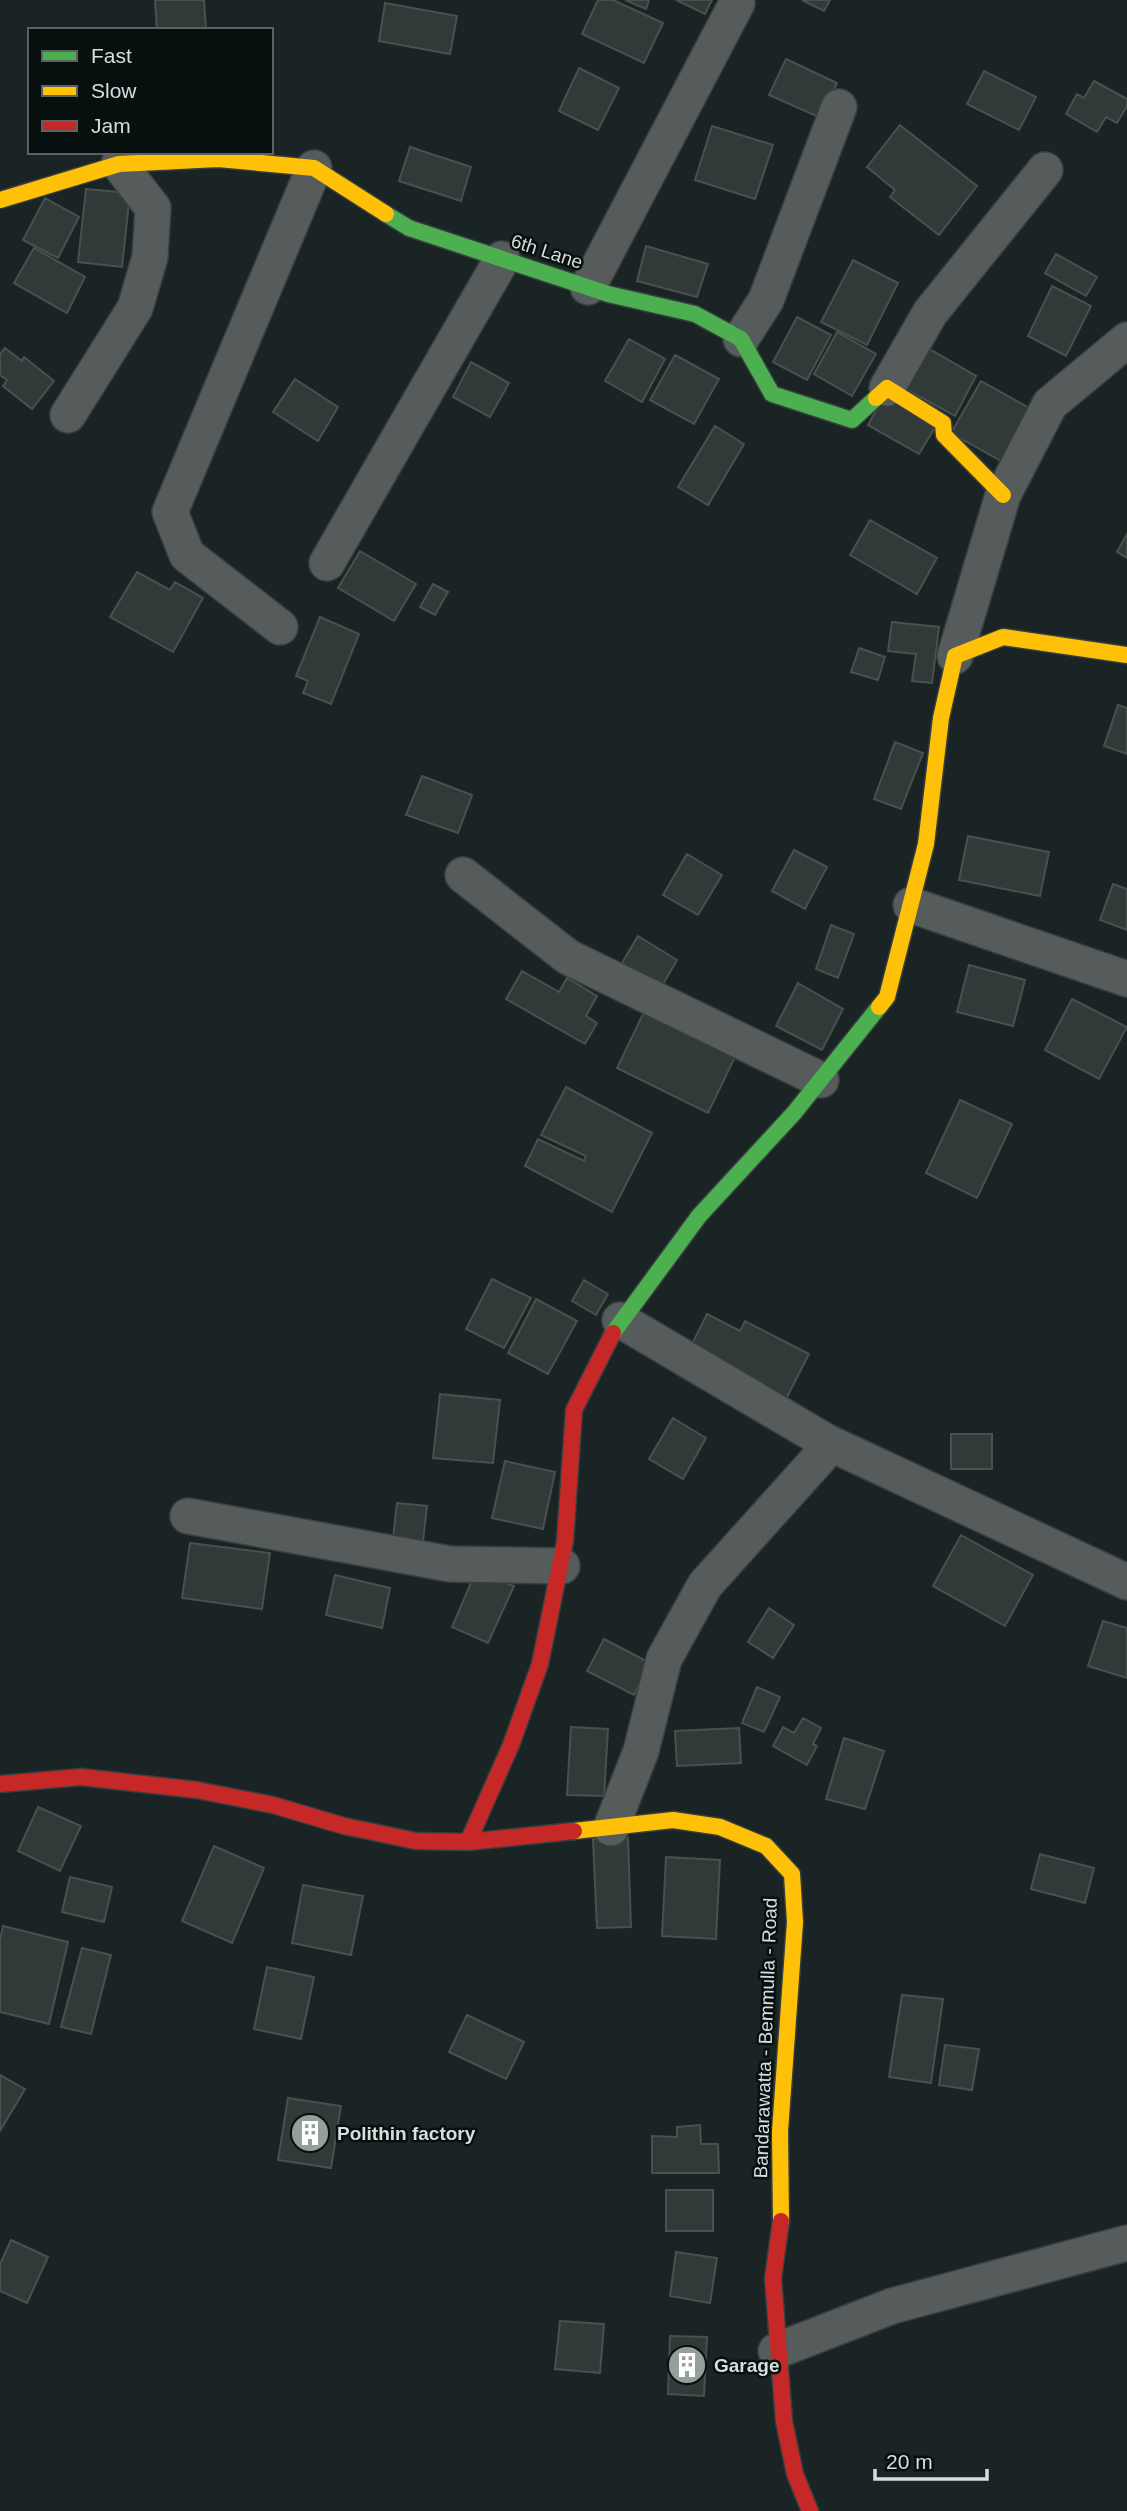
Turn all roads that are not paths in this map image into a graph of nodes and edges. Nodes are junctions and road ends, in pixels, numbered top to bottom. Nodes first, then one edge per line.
1 (737, 3) dead end
2 (839, 107) dead end
3 (119, 164) junction
4 (314, 168) junction
5 (1045, 170) dead end
6 (0, 200) edge
7 (502, 259) junction
8 (588, 287) junction
9 (741, 339) junction
10 (1127, 340) edge
11 (887, 388) junction
12 (68, 415) dead end
13 (1003, 495) junction
14 (327, 563) dead end
15 (280, 627) dead end
16 (1127, 655) edge
17 (955, 656) junction
18 (463, 874) dead end
19 (911, 905) junction
20 (1127, 979) edge
21 (821, 1080) junction
22 (620, 1320) junction
23 (828, 1443) junction
24 (188, 1516) dead end
25 (562, 1566) junction
26 (1127, 1582) edge
27 (0, 1785) edge
28 (611, 1828) junction
29 (468, 1842) junction
30 (1127, 2243) edge
31 (776, 2351) junction
32 (810, 2511) edge

1 - 8 street
2 - 9 street
3 - 4 street, 6th Lane
3 - 6 street, 6th Lane
3 - 12 street
4 - 7 street, 6th Lane
4 - 15 street
5 - 11 street
7 - 8 street, 6th Lane
7 - 14 street
8 - 9 street, 6th Lane
9 - 11 street
10 - 13 street
11 - 13 street
13 - 17 street
16 - 17 street
17 - 19 street
18 - 21 street
19 - 20 street
19 - 21 street
21 - 22 street
22 - 23 street
22 - 25 street
23 - 26 street
23 - 28 street
24 - 25 street
25 - 29 street
27 - 29 street, Bandarawatta - Bemmulla - Road
28 - 29 street, Bandarawatta - Bemmulla - Road
28 - 31 street, Bandarawatta - Bemmulla - Road
30 - 31 street
31 - 32 street, Bandarawatta - Bemmulla - Road

